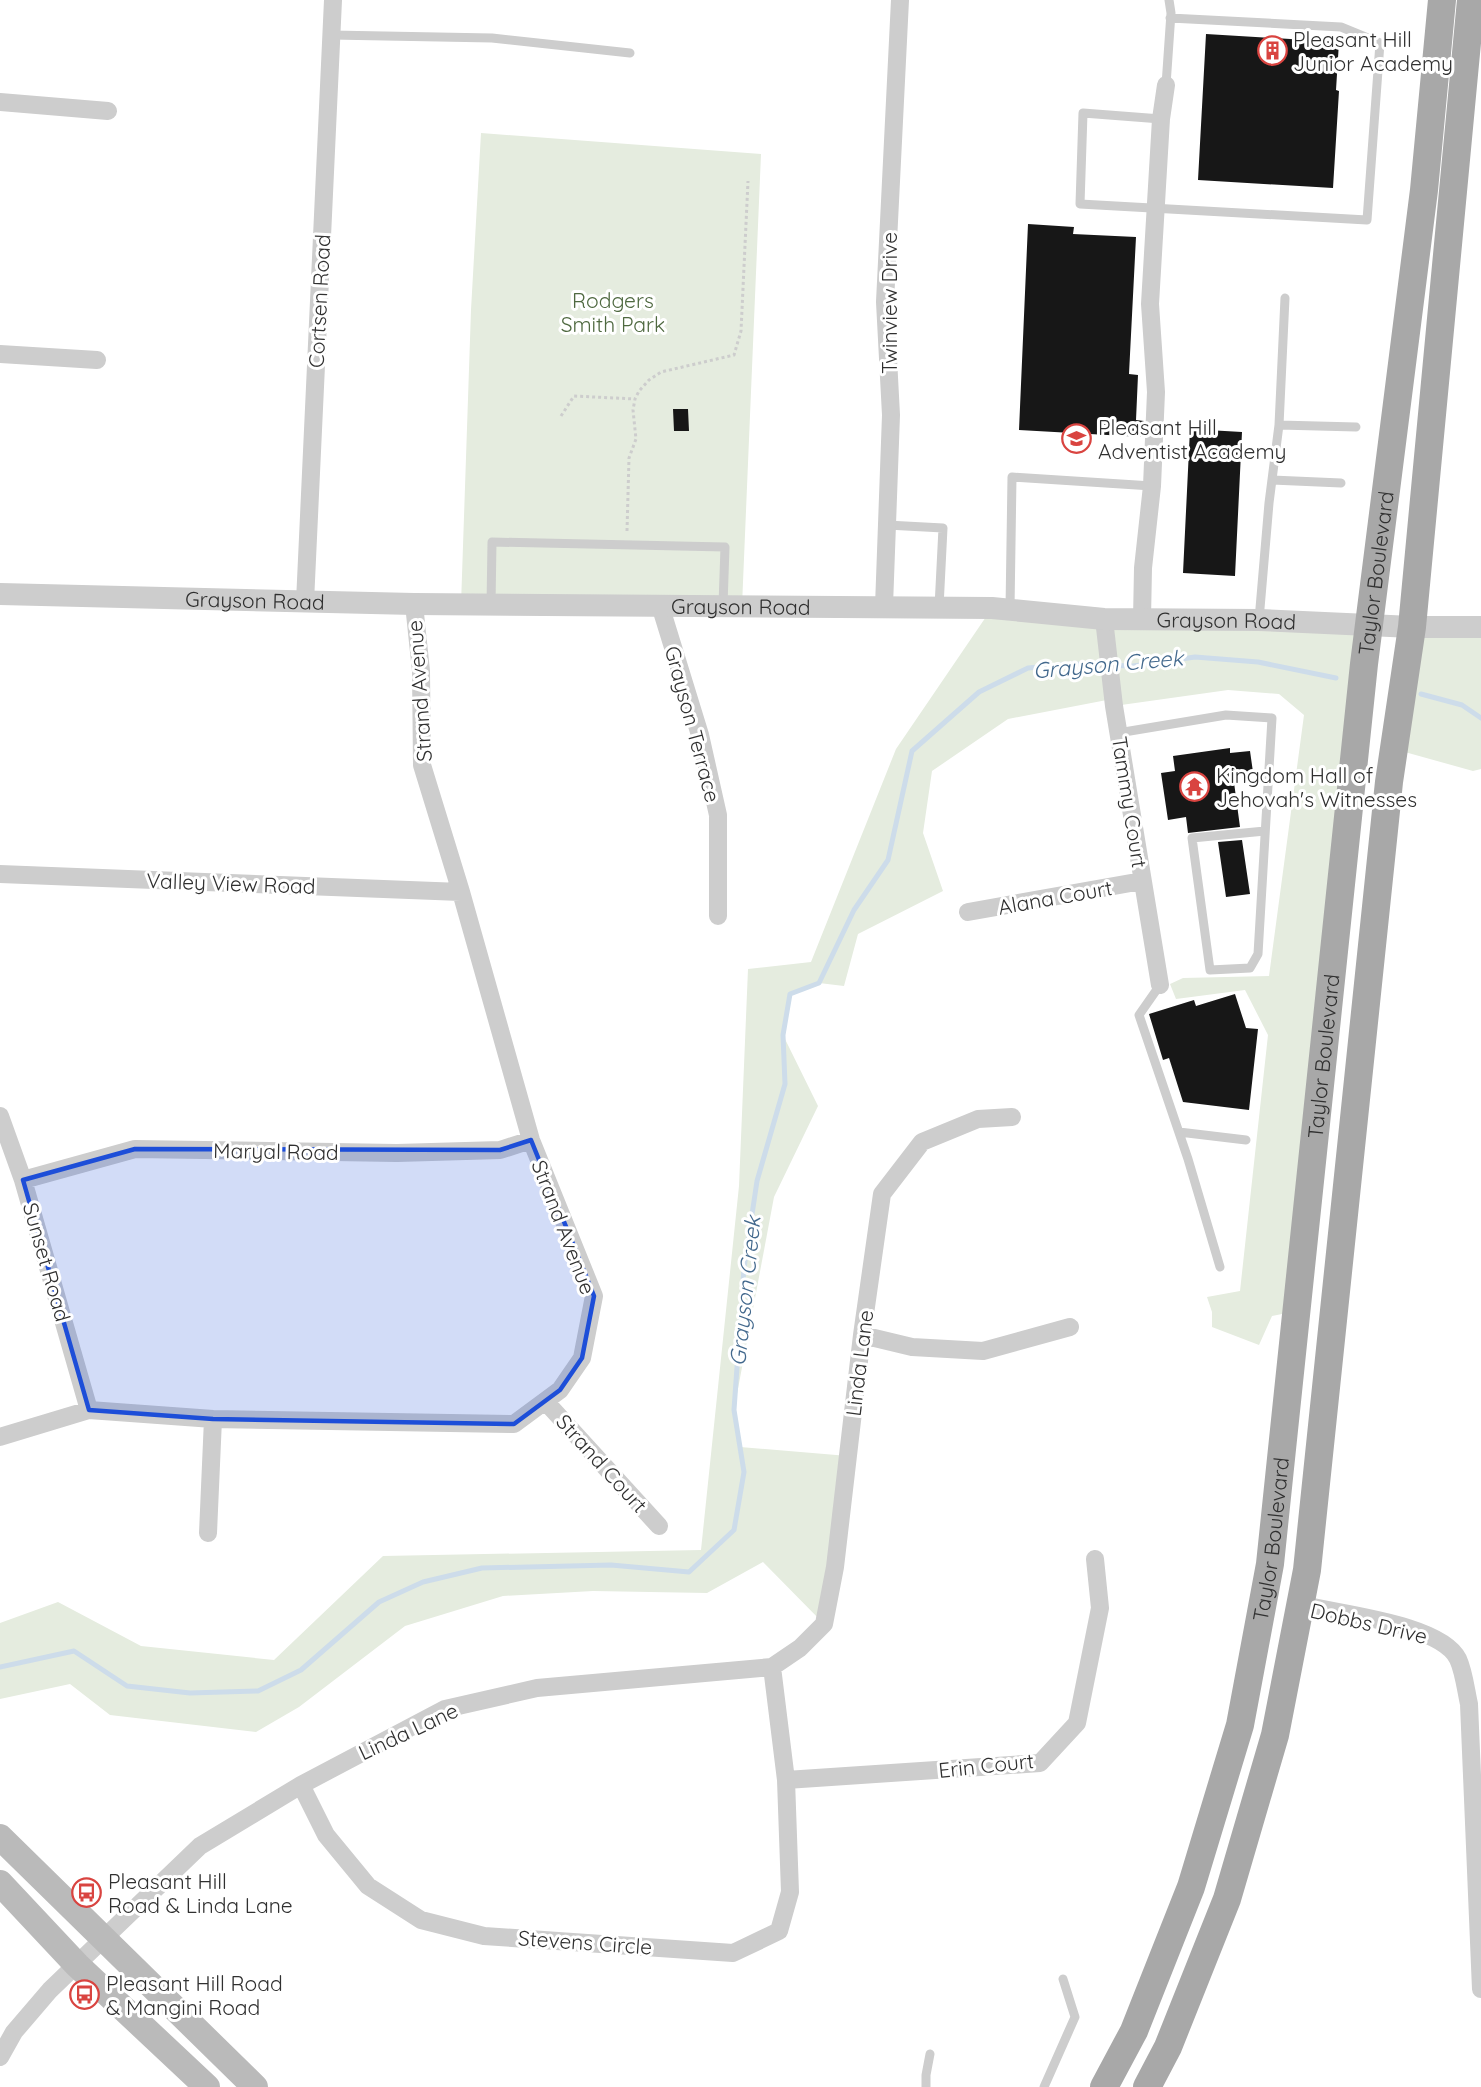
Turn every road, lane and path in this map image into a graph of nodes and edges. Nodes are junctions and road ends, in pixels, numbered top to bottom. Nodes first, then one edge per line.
1 (333, 0) edge
2 (900, 0) edge
3 (1169, 0) edge
4 (1442, 0) edge
5 (1471, 0) edge
6 (1170, 18) junction
7 (331, 35) junction
8 (630, 53) dead end
9 (1166, 85) joint
10 (0, 102) edge
11 (108, 111) dead end
12 (1161, 119) junction
13 (748, 181) dead end
14 (1156, 208) junction
15 (1285, 298) dead end
16 (0, 354) edge
17 (97, 360) dead end
18 (634, 399) junction
19 (561, 417) dead end
20 (1279, 425) junction
21 (1356, 427) dead end
22 (1272, 480) junction
23 (1341, 483) dead end
24 (1152, 486) junction
25 (887, 525) junction
26 (626, 545) junction
27 (0, 594) edge
28 (305, 602) junction
29 (414, 604) junction
30 (491, 605) junction
31 (660, 605) junction
32 (723, 605) junction
33 (884, 606) junction
34 (939, 607) junction
35 (1010, 609) junction
36 (1104, 619) junction
37 (1142, 619) junction
38 (1259, 620) junction
39 (1369, 624) junction
40 (1412, 627) junction
41 (1481, 627) edge
42 (1118, 733) junction
43 (1265, 831) junction
44 (0, 874) edge
45 (1142, 881) junction
46 (462, 892) junction
47 (968, 912) dead end
48 (718, 916) dead end
49 (1160, 985) joint
50 (0, 1116) edge
51 (1012, 1117) dead end
52 (1179, 1132) junction
53 (531, 1140) junction
54 (1246, 1140) dead end
55 (23, 1180) junction
56 (1220, 1267) dead end
57 (1070, 1327) dead end
58 (862, 1335) junction
59 (545, 1401) junction
60 (89, 1410) junction
61 (213, 1419) junction
62 (0, 1437) edge
63 (659, 1526) dead end
64 (208, 1533) dead end
65 (1095, 1559) dead end
66 (1301, 1607) junction
67 (772, 1667) junction
68 (1475, 1704) edge
69 (786, 1780) junction
70 (301, 1785) junction
71 (0, 1837) edge
72 (0, 1883) edge
73 (102, 1938) junction
74 (78, 1965) junction
75 (1063, 1979) dead end
76 (1481, 1989) edge
77 (930, 2054) dead end
78 (0, 2057) edge
79 (207, 2087) edge
80 (255, 2087) edge
81 (926, 2087) edge
82 (1044, 2087) edge
83 (1104, 2087) edge
84 (1147, 2087) edge

1 - 7 street, Cortsen Road
2 - 25 street, Twinview Drive
3 - 6 lane
4 - 39 main road, Taylor Boulevard
5 - 40 main road, Taylor Boulevard
6 - 9 lane
6 - 14 lane
7 - 8 lane
7 - 28 street, Cortsen Road
9 - 12 street
10 - 11 street
12 - 14 street
12 - 14 lane
13 - 18 path
14 - 24 street
15 - 20 lane
16 - 17 street
18 - 19 path
18 - 26 path
20 - 21 lane
20 - 22 lane
22 - 23 lane
22 - 38 lane
24 - 35 lane
24 - 37 street
25 - 33 street, Twinview Drive
25 - 34 lane
26 - 30 lane
26 - 32 lane
27 - 28 street, Grayson Road
28 - 29 street, Grayson Road
29 - 30 street, Grayson Road
29 - 46 street, Strand Avenue
30 - 31 street, Grayson Road
31 - 32 street, Grayson Road
31 - 48 street, Grayson Terrace
32 - 33 street, Grayson Road
33 - 34 street, Grayson Road
34 - 35 street, Grayson Road
35 - 36 street, Grayson Road
36 - 37 street, Grayson Road
36 - 42 street, Tammy Court
37 - 38 street, Grayson Road
38 - 39 street, Grayson Road
39 - 40 street, Grayson Road
39 - 83 main road, Taylor Boulevard
40 - 41 street, Grayson Road
40 - 66 main road, Taylor Boulevard
42 - 43 lane
42 - 45 street, Tammy Court
43 - 43 lane
44 - 46 street, Valley View Road
45 - 47 street, Alana Court
45 - 49 street, Tammy Court
46 - 53 street, Strand Avenue
49 - 52 lane
50 - 55 street, Sunset Road
51 - 58 street, Linda Lane
52 - 54 lane
52 - 56 lane
53 - 55 street, Maryal Road
53 - 59 street, Strand Avenue
55 - 60 street, Sunset Road
57 - 58 street
58 - 67 street, Linda Lane
59 - 61 street, Strand Avenue
59 - 63 street, Strand Court
60 - 61 street, Strand Avenue
60 - 62 street, Strand Avenue
61 - 64 street
65 - 69 street, Erin Court
66 - 68 street, Dobbs Drive
66 - 84 main road, Taylor Boulevard
67 - 69 street
67 - 70 street, Linda Lane
68 - 76 street, Dobbs Drive
69 - 70 street, Stevens Circle
70 - 73 street, Linda Lane
71 - 73 main road
72 - 74 main road
73 - 74 street, Linda Lane
73 - 80 main road
74 - 78 street, Linda Lane
74 - 79 main road
75 - 82 lane
77 - 81 lane

